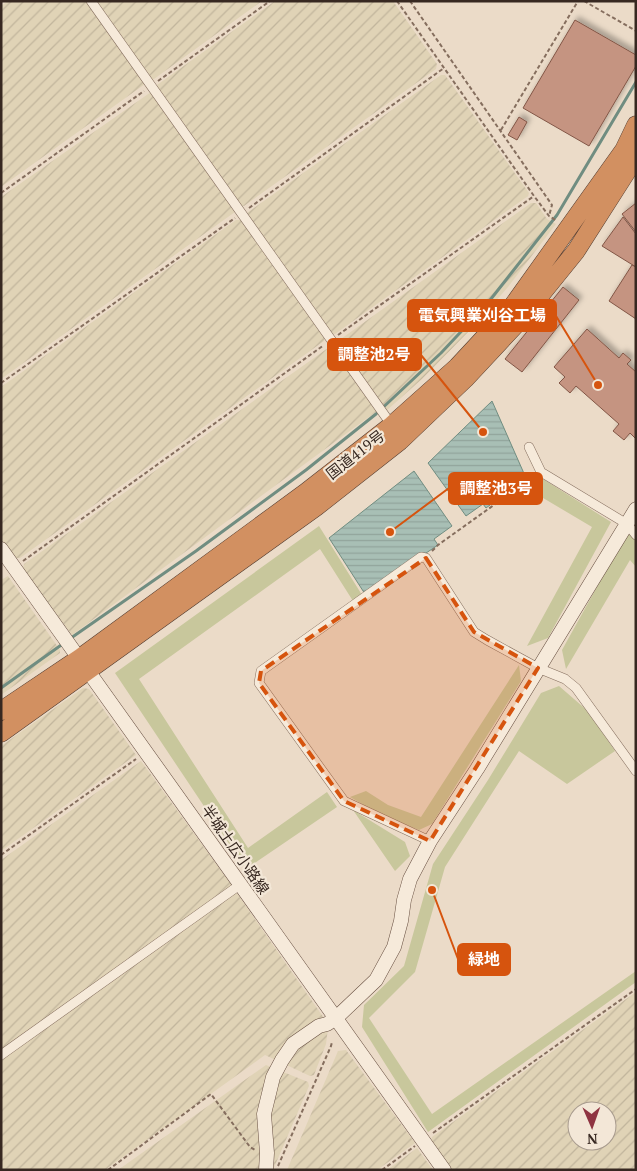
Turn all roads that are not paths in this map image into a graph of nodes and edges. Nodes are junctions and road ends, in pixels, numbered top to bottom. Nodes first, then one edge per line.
1 (91, 1) edge
2 (636, 125) edge
3 (636, 157) edge
4 (392, 425) junction
5 (400, 441) junction
6 (529, 447) dead end
7 (636, 509) edge
8 (627, 524) junction
9 (636, 536) edge
10 (1, 549) edge
11 (76, 652) junction
12 (538, 668) junction
13 (1, 711) edge
14 (1, 733) edge
15 (636, 771) edge
16 (430, 841) junction
17 (241, 884) junction
18 (336, 1018) junction
19 (1, 1055) edge
20 (267, 1163) edge
21 (444, 1170) edge

1 - 4 street
2 - 4 highway, 国道419号
3 - 5 highway, 国道419号
4 - 5 street
4 - 11 highway, 国道419号
5 - 11 highway, 国道419号
6 - 8 street
7 - 8 street
8 - 9 street
8 - 12 street
10 - 11 street, 半城土広小路線
11 - 13 highway, 国道419号
11 - 14 highway, 国道419号
11 - 17 street, 半城土広小路線
12 - 15 street
12 - 16 street
12 - 16 street
16 - 18 street
17 - 18 street, 半城土広小路線
17 - 19 street
18 - 20 street
18 - 21 street, 半城土広小路線

